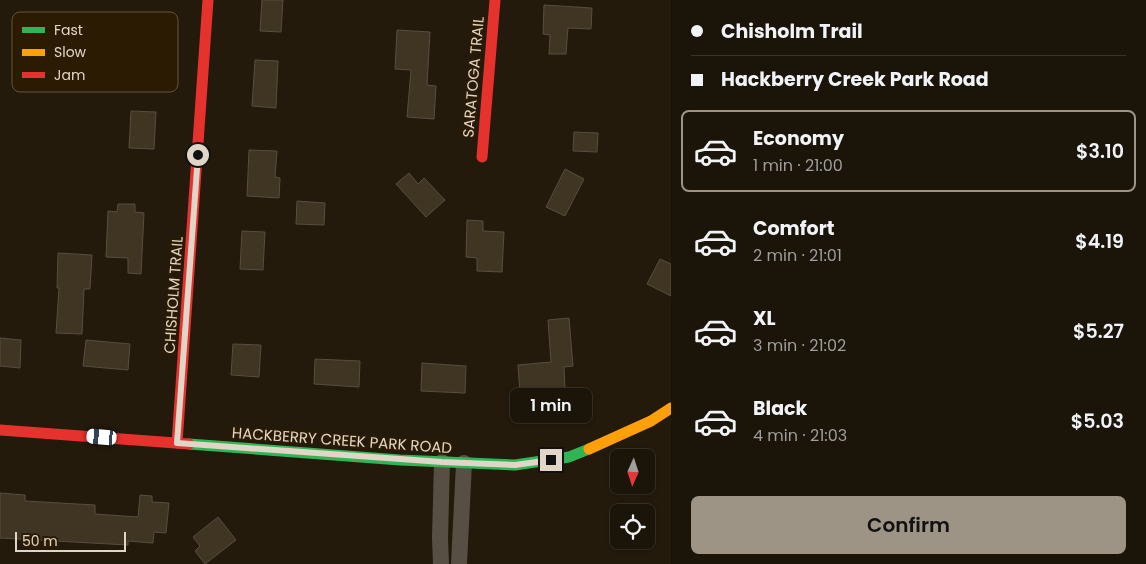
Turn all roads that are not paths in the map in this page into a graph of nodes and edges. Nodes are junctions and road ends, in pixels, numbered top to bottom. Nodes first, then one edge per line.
1 (208, 0) edge
2 (495, 0) edge
3 (482, 157) dead end
4 (671, 408) edge
5 (0, 430) edge
6 (177, 443) junction
7 (442, 462) junction
8 (464, 463) junction
9 (440, 547) junction
10 (459, 556) edge
11 (441, 564) edge

1 - 6 street, CHISHOLM TRAIL
2 - 3 street, SARATOGA TRAIL
4 - 8 street, HACKBERRY CREEK PARK ROAD
5 - 6 street, HACKBERRY CREEK PARK ROAD
6 - 7 street, HACKBERRY CREEK PARK ROAD
7 - 8 street, HACKBERRY CREEK PARK ROAD
7 - 9 street
8 - 10 street
9 - 10 street
9 - 11 street

